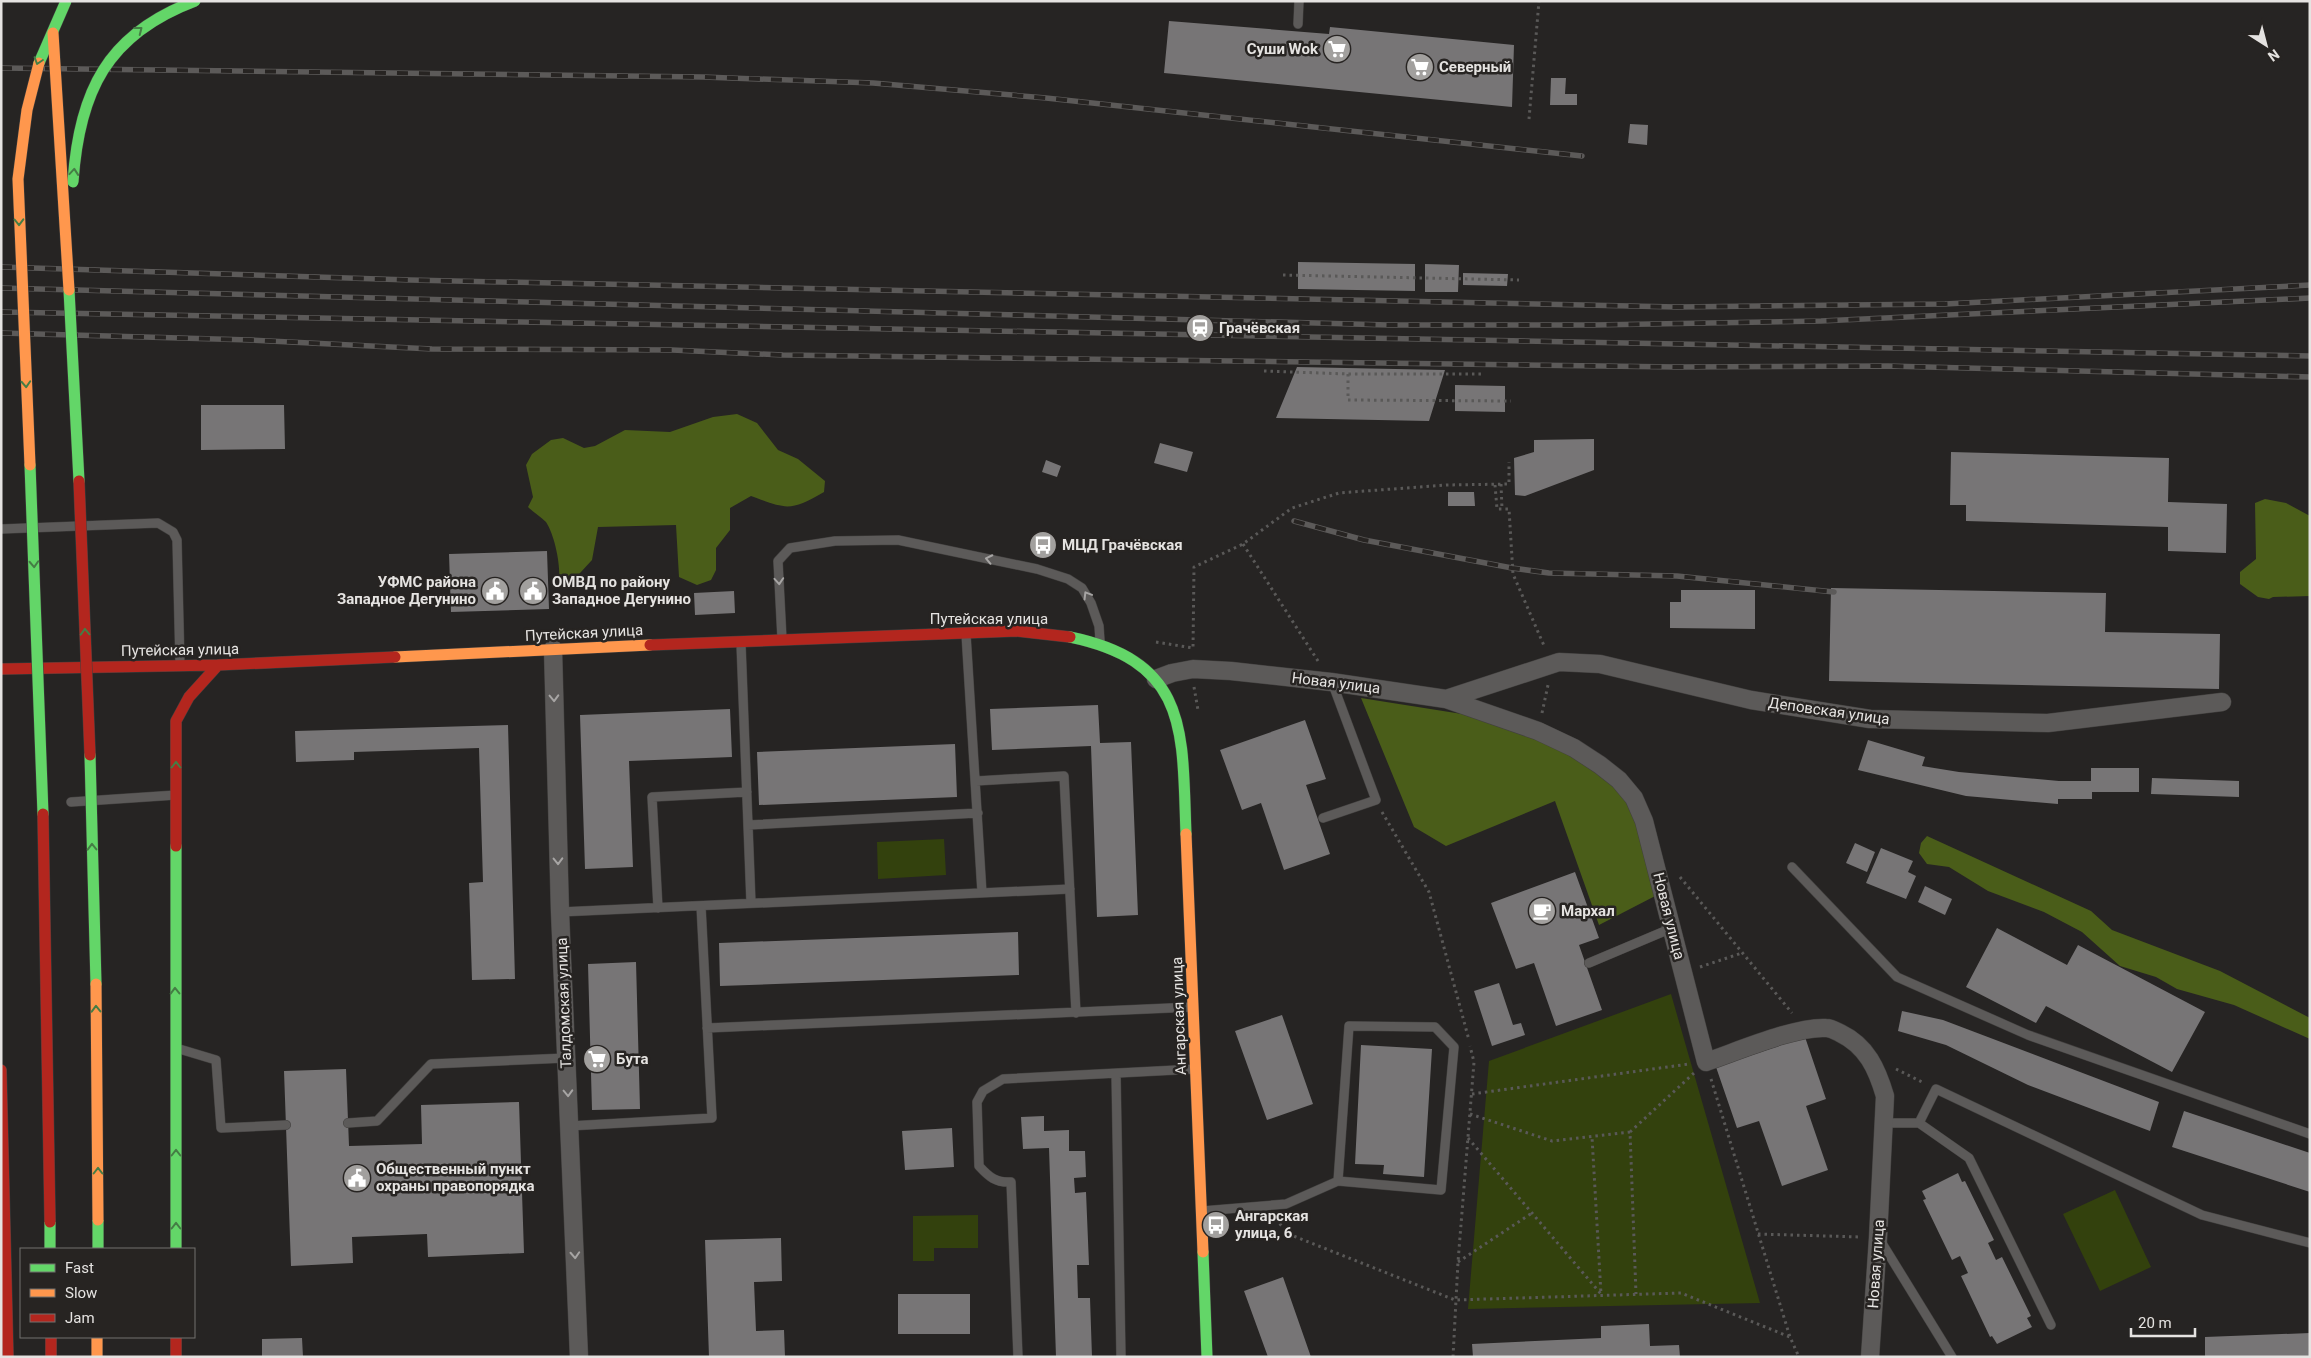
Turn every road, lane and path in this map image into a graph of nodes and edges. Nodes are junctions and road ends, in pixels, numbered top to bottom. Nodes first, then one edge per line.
1 (51, 1) edge
2 (66, 1) edge
3 (195, 1) edge
4 (1299, 1) edge
5 (1539, 1) edge
6 (1298, 24) dead end
7 (1529, 119) dead end
8 (67, 256) junction
9 (1283, 275) dead end
10 (1519, 280) dead end
11 (1264, 370) dead end
12 (1348, 374) junction
13 (1483, 374) dead end
14 (1511, 401) dead end
15 (1509, 462) dead end
16 (1495, 484) junction
17 (1500, 484) junction
18 (1502, 509) junction
19 (1, 529) edge
20 (1243, 544) junction
21 (966, 633) junction
22 (782, 639) junction
23 (741, 641) junction
24 (1100, 642) junction
25 (1156, 642) dead end
26 (553, 649) junction
27 (1552, 664) junction
28 (180, 665) junction
29 (218, 665) junction
30 (1, 669) edge
31 (1156, 679) junction
32 (1331, 682) junction
33 (1446, 699) junction
34 (2222, 702) dead end
35 (1538, 731) junction
36 (976, 781) junction
37 (747, 792) junction
38 (176, 795) junction
39 (1376, 800) junction
40 (71, 802) dead end
41 (978, 813) junction
42 (1323, 818) dead end
43 (748, 825) junction
44 (1792, 867) dead end
45 (1675, 871) dead end
46 (1070, 889) junction
47 (982, 893) junction
48 (751, 903) junction
49 (701, 906) junction
50 (658, 908) junction
51 (560, 912) junction
52 (1672, 928) junction
53 (1742, 953) junction
54 (1590, 963) dead end
55 (1683, 972) junction
56 (1194, 1007) junction
57 (1076, 1013) junction
58 (707, 1028) junction
59 (1805, 1029) junction
60 (176, 1048) junction
61 (1867, 1054) junction
62 (566, 1058) junction
63 (1706, 1062) junction
64 (1196, 1069) junction
65 (1, 1070) edge
66 (1116, 1074) junction
67 (1936, 1089) junction
68 (1472, 1094) junction
69 (1470, 1114) junction
70 (348, 1122) dead end
71 (1884, 1122) junction
72 (1919, 1123) junction
73 (286, 1125) dead end
74 (569, 1126) junction
75 (1630, 1132) junction
76 (2310, 1134) edge
77 (1592, 1137) junction
78 (1468, 1138) junction
79 (1338, 1180) junction
80 (1262, 1206) junction
81 (1202, 1211) junction
82 (1532, 1213) junction
83 (3, 1224) junction
84 (1758, 1234) junction
85 (1878, 1238) junction
86 (1, 1242) edge
87 (2310, 1243) edge
88 (50, 1248) edge
89 (98, 1248) edge
90 (176, 1248) edge
91 (1458, 1262) junction
92 (1601, 1294) junction
93 (1636, 1294) junction
94 (1455, 1300) junction
95 (2051, 1325) dead end
96 (1790, 1337) junction
97 (51, 1338) edge
98 (97, 1338) edge
99 (176, 1338) edge
100 (8, 1357) edge
101 (51, 1357) edge
102 (97, 1357) edge
103 (176, 1357) edge
104 (579, 1357) edge
105 (1018, 1357) edge
106 (1121, 1357) edge
107 (1207, 1357) edge
108 (1452, 1357) edge
109 (1799, 1357) edge
110 (1870, 1357) edge
111 (1952, 1357) edge

1 - 8 main road, bridge
2 -> 88 main road, bridge
8 -> 3 main road, bridge
4 - 6 lane
5 - 7 path
89 -> 8 main road, bridge
9 - 10 path
11 - 12 path
12 - 13 path
12 - 14 path
15 - 17 path
16 - 17 path
16 - 18 path
16 - 20 path
17 - 18 path
18 - 27 path
19 - 28 lane
20 - 25 path
20 - 32 path
21 - 22 main road, Путейская улица
21 - 24 main road, Путейская улица
21 - 36 lane
22 - 23 main road, Путейская улица
24 -> 22 lane
23 - 26 main road, Путейская улица
23 - 37 lane
24 - 31 main road, Путейская улица
26 - 29 main road, Путейская улица
26 -> 51 street, Талдомская улица
27 - 33 street, Деповская улица
27 - 34 street, Деповская улица
27 - 35 path
28 - 29 main road, Путейская улица
28 - 30 main road, Путейская улица
38 -> 29 main road
31 - 32 street, Новая улица
31 - 56 main road, Ангарская улица
32 - 33 street, Новая улица
32 - 39 lane
33 - 35 street, Новая улица
35 - 52 street, Новая улица
36 - 41 lane
36 - 46 lane
37 - 43 lane
37 - 50 lane
38 - 40 lane
60 -> 38 main road
39 - 42 lane
39 - 68 path
41 - 43 lane
41 - 47 lane
43 - 48 lane
44 - 76 lane
45 - 53 path
46 - 47 lane
46 - 57 lane
47 - 48 lane
48 - 49 lane
49 - 50 lane
49 - 58 lane
50 - 51 lane
51 - 62 street, Талдомская улица
52 - 54 lane
52 - 55 street, Новая улица
53 - 55 path
53 - 59 path
55 - 63 street, Новая улица
56 - 57 lane
56 - 64 main road, Ангарская улица
57 - 58 lane
58 - 74 lane
59 - 61 street, Новая улица
59 - 63 street, Новая улица
60 - 73 lane
90 -> 60 main road
61 - 67 path
61 - 71 street, Новая улица
62 - 70 lane
62 -> 74 street, Талдомская улица
63 - 68 path
63 - 75 path
63 - 84 path
64 - 66 lane
64 - 81 main road, Ангарская улица
65 - 83 main road
66 - 105 lane
66 - 106 lane
67 - 72 lane
67 - 87 lane
68 - 69 path
69 - 77 path
69 - 78 path
71 - 72 lane
71 - 85 street, Новая улица
72 - 95 lane
74 -> 104 street, Талдомская улица
75 - 77 path
75 - 93 path
77 - 92 path
78 - 82 path
78 - 91 path
79 - 79 lane
79 - 80 lane
80 - 81 lane
80 - 94 path
81 - 107 main road, Ангарская улица
82 - 91 path
82 - 92 path
83 - 86 main road
83 - 100 main road
84 - 85 path
84 - 96 path
85 - 110 street, Новая улица
85 - 111 lane
91 - 94 path
92 - 93 path
92 - 94 path
93 - 96 path
94 - 108 path
96 - 109 path
97 - 101 main road
98 - 102 main road
99 - 103 main road

